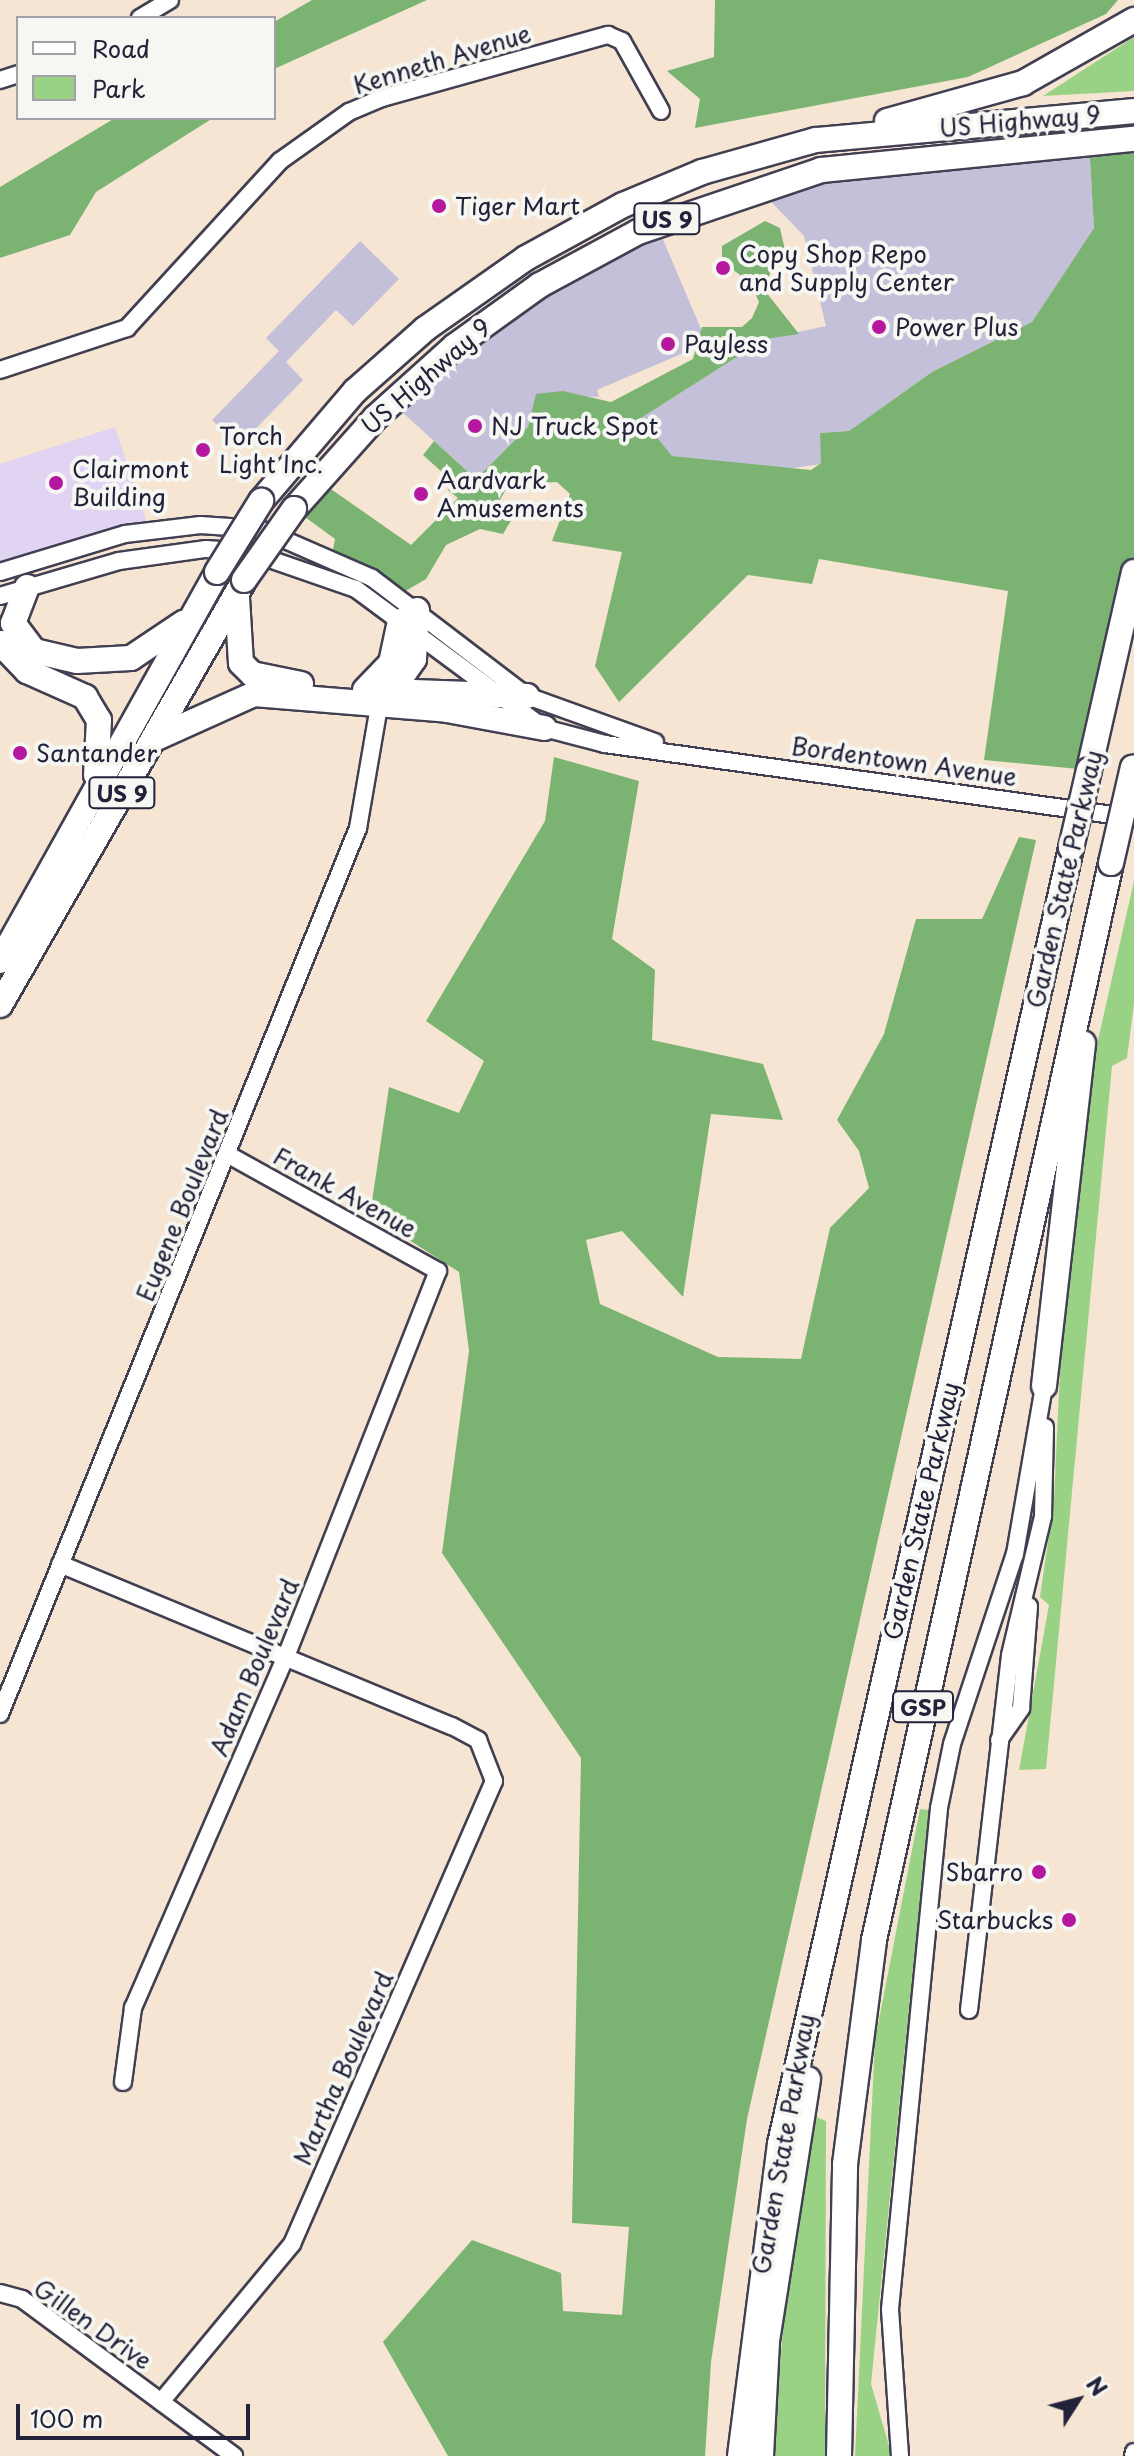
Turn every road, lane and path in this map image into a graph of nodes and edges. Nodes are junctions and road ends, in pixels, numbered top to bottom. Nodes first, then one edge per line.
1 (170, 0) edge
2 (143, 16) edge
3 (1134, 20) edge
4 (661, 111) dead end
5 (1134, 111) edge
6 (835, 137) junction
7 (1134, 139) edge
8 (0, 370) edge
9 (0, 572) edge
10 (1134, 572) edge
11 (241, 586) junction
12 (27, 587) junction
13 (0, 596) edge
14 (197, 611) junction
15 (409, 615) junction
16 (420, 635) junction
17 (0, 643) edge
18 (0, 662) edge
19 (31, 662) junction
20 (490, 695) junction
21 (379, 696) junction
22 (527, 696) junction
23 (544, 728) junction
24 (152, 740) junction
25 (667, 748) junction
26 (1134, 765) edge
27 (93, 790) junction
28 (1134, 818) edge
29 (0, 961) edge
30 (1088, 968) junction
31 (0, 1005) edge
32 (229, 1155) junction
33 (438, 1271) joint
34 (1044, 1386) junction
35 (60, 1564) junction
36 (285, 1659) junction
37 (0, 1714) edge
38 (810, 1997) junction
39 (969, 2010) dead end
40 (123, 2082) dead end
41 (0, 2293) edge
42 (161, 2402) junction
43 (234, 2456) edge
44 (740, 2456) edge
45 (761, 2456) edge
46 (839, 2456) edge
47 (900, 2456) edge

1 - 2 street
3 - 6 highway
4 - 8 street, Kenneth Avenue
5 - 6 highway, US Highway 9 / US 9
6 - 14 highway, US Highway 9 / US 9, bridge
7 - 11 highway, US Highway 9 / US 9, bridge
9 - 15 street, Bordentown Avenue
10 - 38 highway, Garden State Parkway / GSP, bridge
11 - 21 highway
11 - 24 highway, US Highway 9 / US 9
12 - 13 street, Bordentown Avenue
12 - 15 street, Bordentown Avenue
12 - 19 highway
14 - 19 highway
14 - 27 highway, US Highway 9 / US 9
15 - 16 highway
15 - 21 highway
15 - 22 street, Bordentown Avenue
16 - 20 street, Bordentown Avenue
16 - 21 highway
17 - 19 highway
18 - 19 highway
19 - 27 highway
20 - 21 highway
20 - 22 highway
20 - 23 street, Bordentown Avenue
21 - 23 highway
21 - 24 highway
21 - 32 street, Eugene Boulevard
22 - 25 street, Bordentown Avenue
23 - 25 street, Bordentown Avenue
24 - 31 highway, US Highway 9 / US 9
25 - 28 street, Bordentown Avenue
26 - 30 highway, Garden State Parkway / GSP, bridge
27 - 29 highway, US Highway 9 / US 9
30 - 34 highway
30 - 46 highway, Garden State Parkway / GSP
32 - 33 street, Frank Avenue
32 - 35 street, Eugene Boulevard
33 - 36 street, Adam Boulevard
34 - 39 street
34 - 47 street
35 - 36 street, Martha Boulevard
35 - 37 street, Eugene Boulevard
36 - 40 street, Adam Boulevard
36 - 42 street, Martha Boulevard
38 - 44 highway, Garden State Parkway / GSP
38 - 45 highway
41 - 42 street, Gillen Drive
42 - 43 street, Gillen Drive

